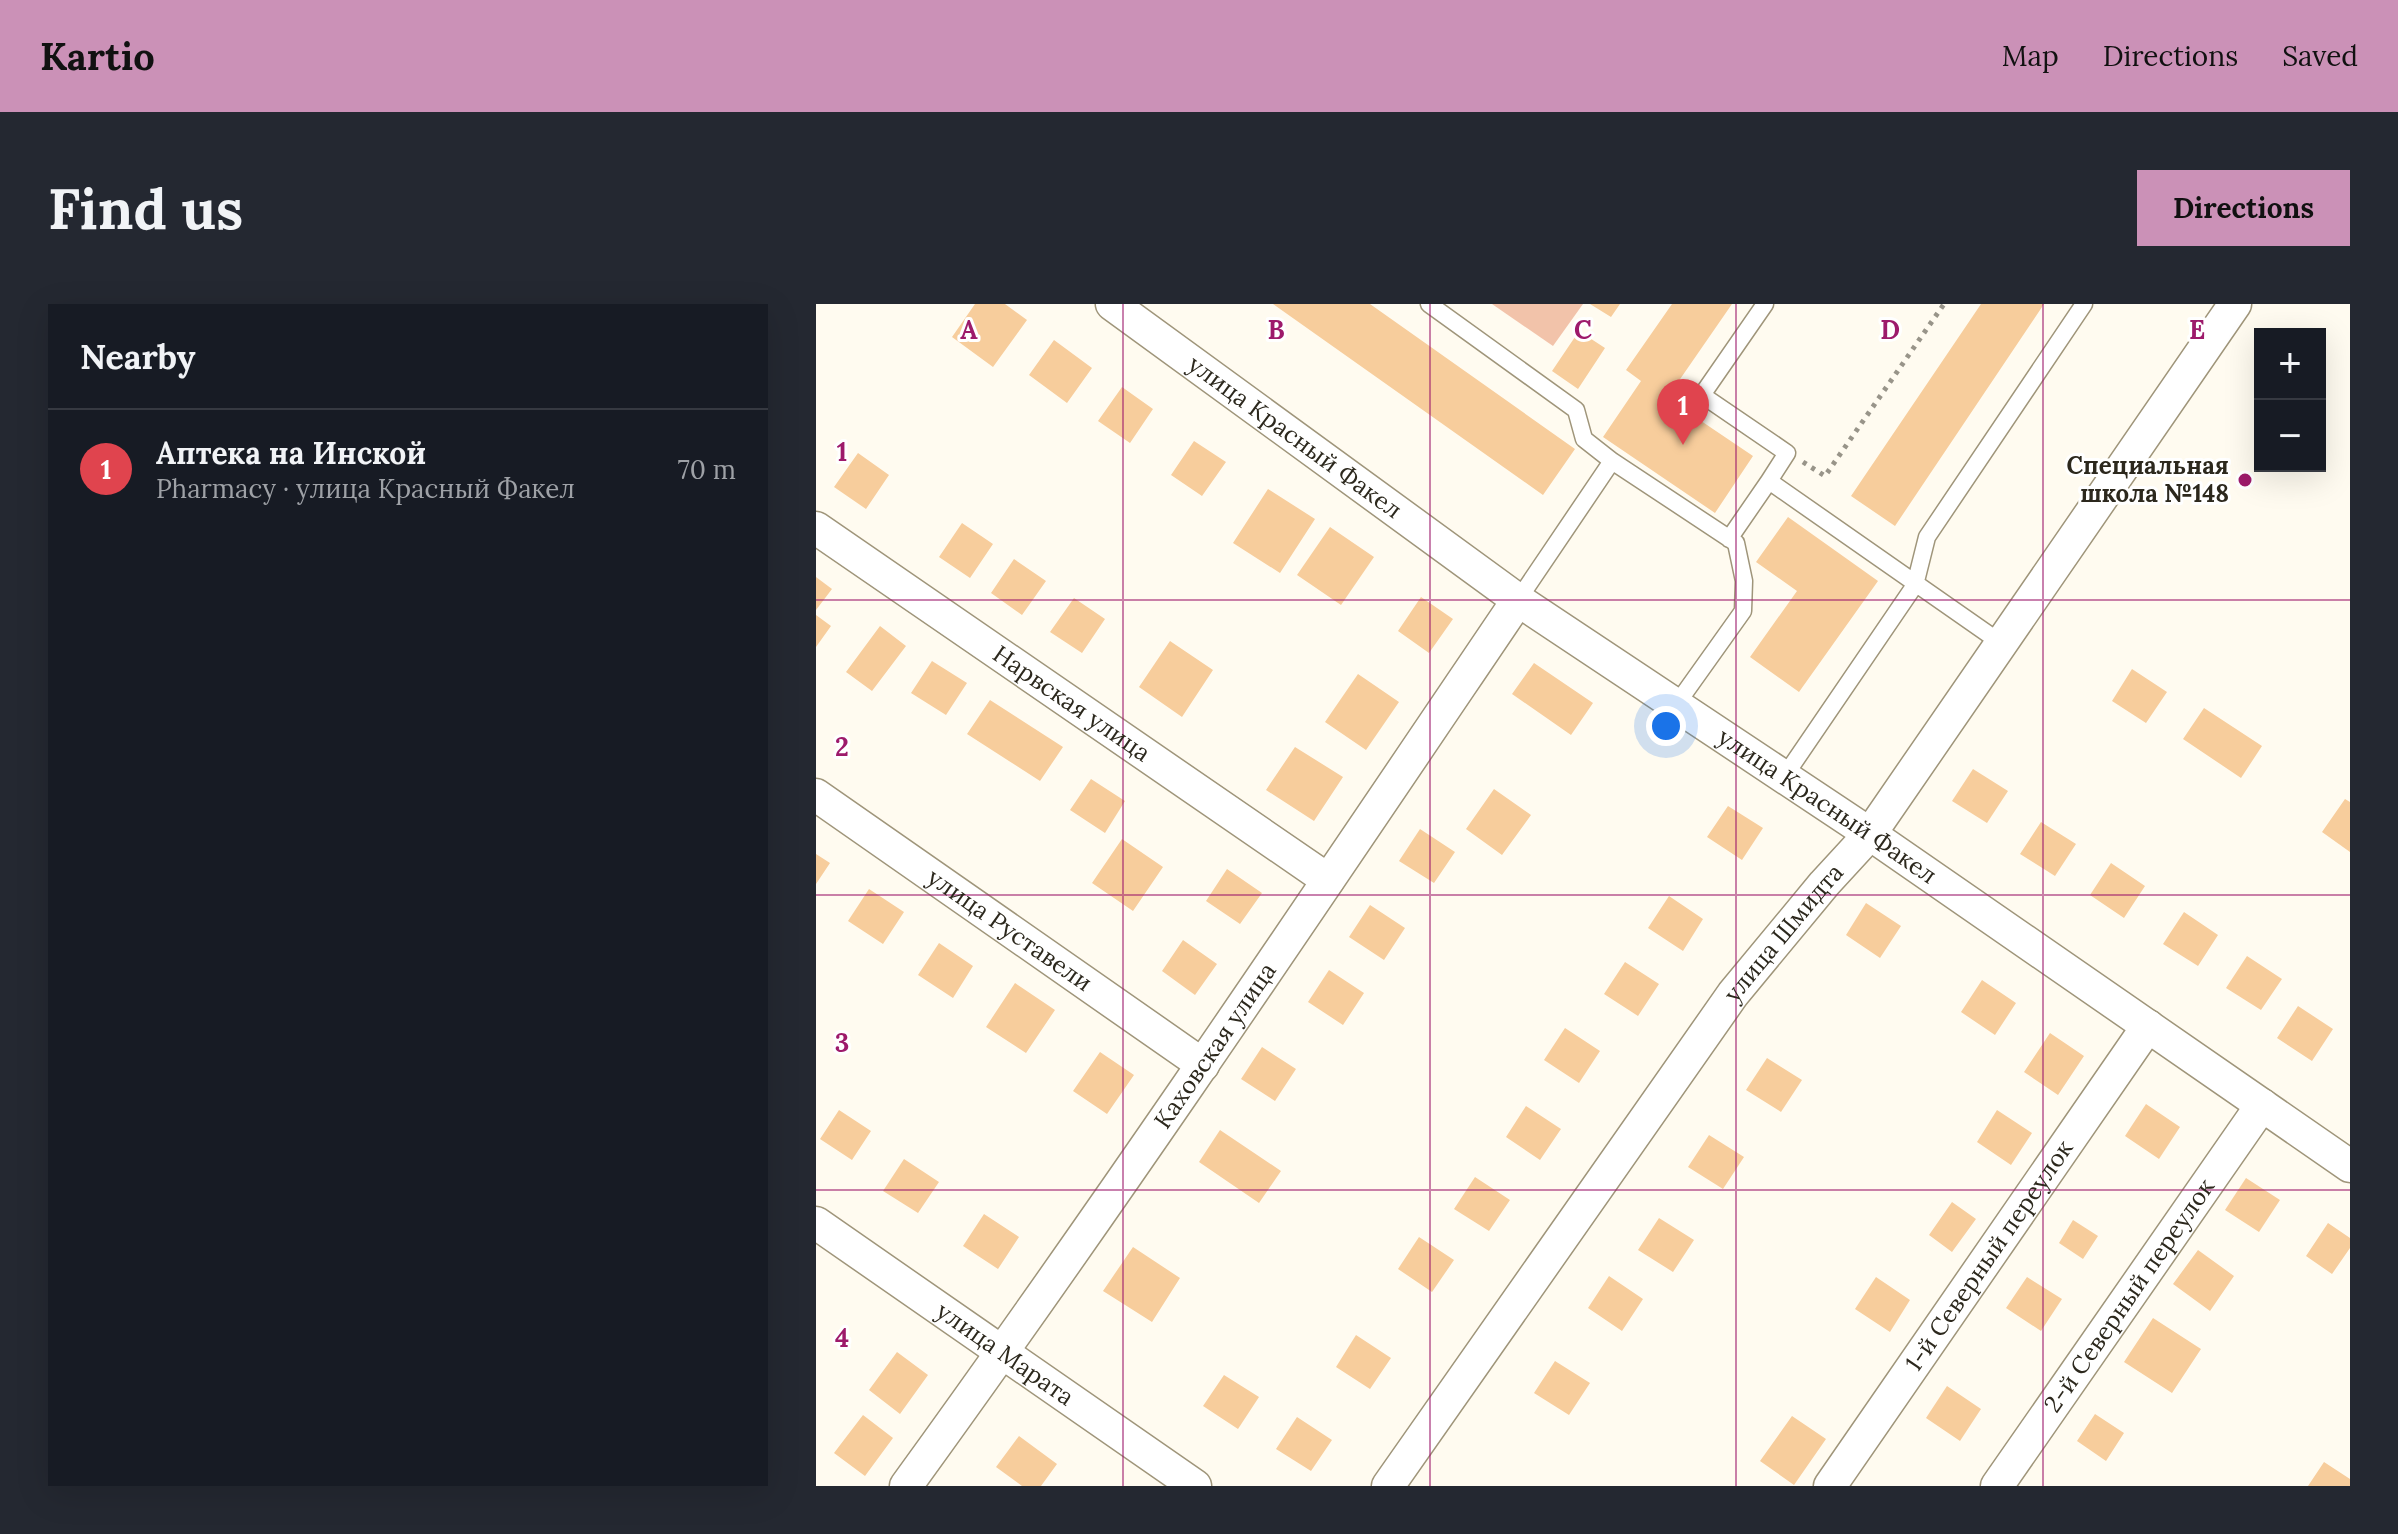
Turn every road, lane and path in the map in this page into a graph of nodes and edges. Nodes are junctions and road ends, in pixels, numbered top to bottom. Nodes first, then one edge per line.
1 (1112, 304) edge
2 (1429, 304) edge
3 (1765, 304) edge
4 (1944, 304) edge
5 (2084, 304) edge
6 (2235, 304) edge
7 (1449, 310) edge
8 (1787, 453) junction
9 (1612, 461) junction
10 (1769, 481) junction
11 (816, 528) edge
12 (1729, 539) junction
13 (1915, 585) junction
14 (1518, 600) junction
15 (2001, 643) junction
16 (1676, 705) junction
17 (1784, 777) junction
18 (816, 795) edge
19 (1870, 834) junction
20 (1328, 880) junction
21 (2148, 1026) junction
22 (1203, 1065) junction
23 (2262, 1105) junction
24 (2350, 1166) edge
25 (816, 1223) edge
26 (1003, 1352) junction
27 (906, 1486) edge
28 (1195, 1486) edge
29 (1388, 1486) edge
30 (1830, 1486) edge
31 (1997, 1486) edge

1 - 14 street, улица Красный Факел
2 - 7 lane
3 - 8 lane
4 - 8 path
5 - 13 lane
6 - 15 street, улица Шмидта
7 - 9 lane
8 - 10 lane
9 - 12 lane
9 - 14 lane
10 - 12 lane
10 - 13 lane
11 - 20 street, Нарвская улица
12 - 16 lane
13 - 15 lane
13 - 17 lane
14 - 16 street, улица Красный Факел
14 - 20 street, Каховская улица
15 - 19 street, улица Шмидта
16 - 17 street, улица Красный Факел
17 - 19 street, улица Красный Факел
18 - 22 street, улица Руставели
19 - 21 street, улица Красный Факел
19 - 29 street, улица Шмидта
20 - 22 street, Каховская улица
21 - 23 street, улица Красный Факел
21 - 30 street, 1-й Северный переулок
22 - 26 street, Каховская улица
23 - 24 street, улица Красный Факел
23 - 31 street, 2-й Северный переулок
25 - 26 street, улица Марата
26 - 27 street, Каховская улица
26 - 28 street, улица Марата

